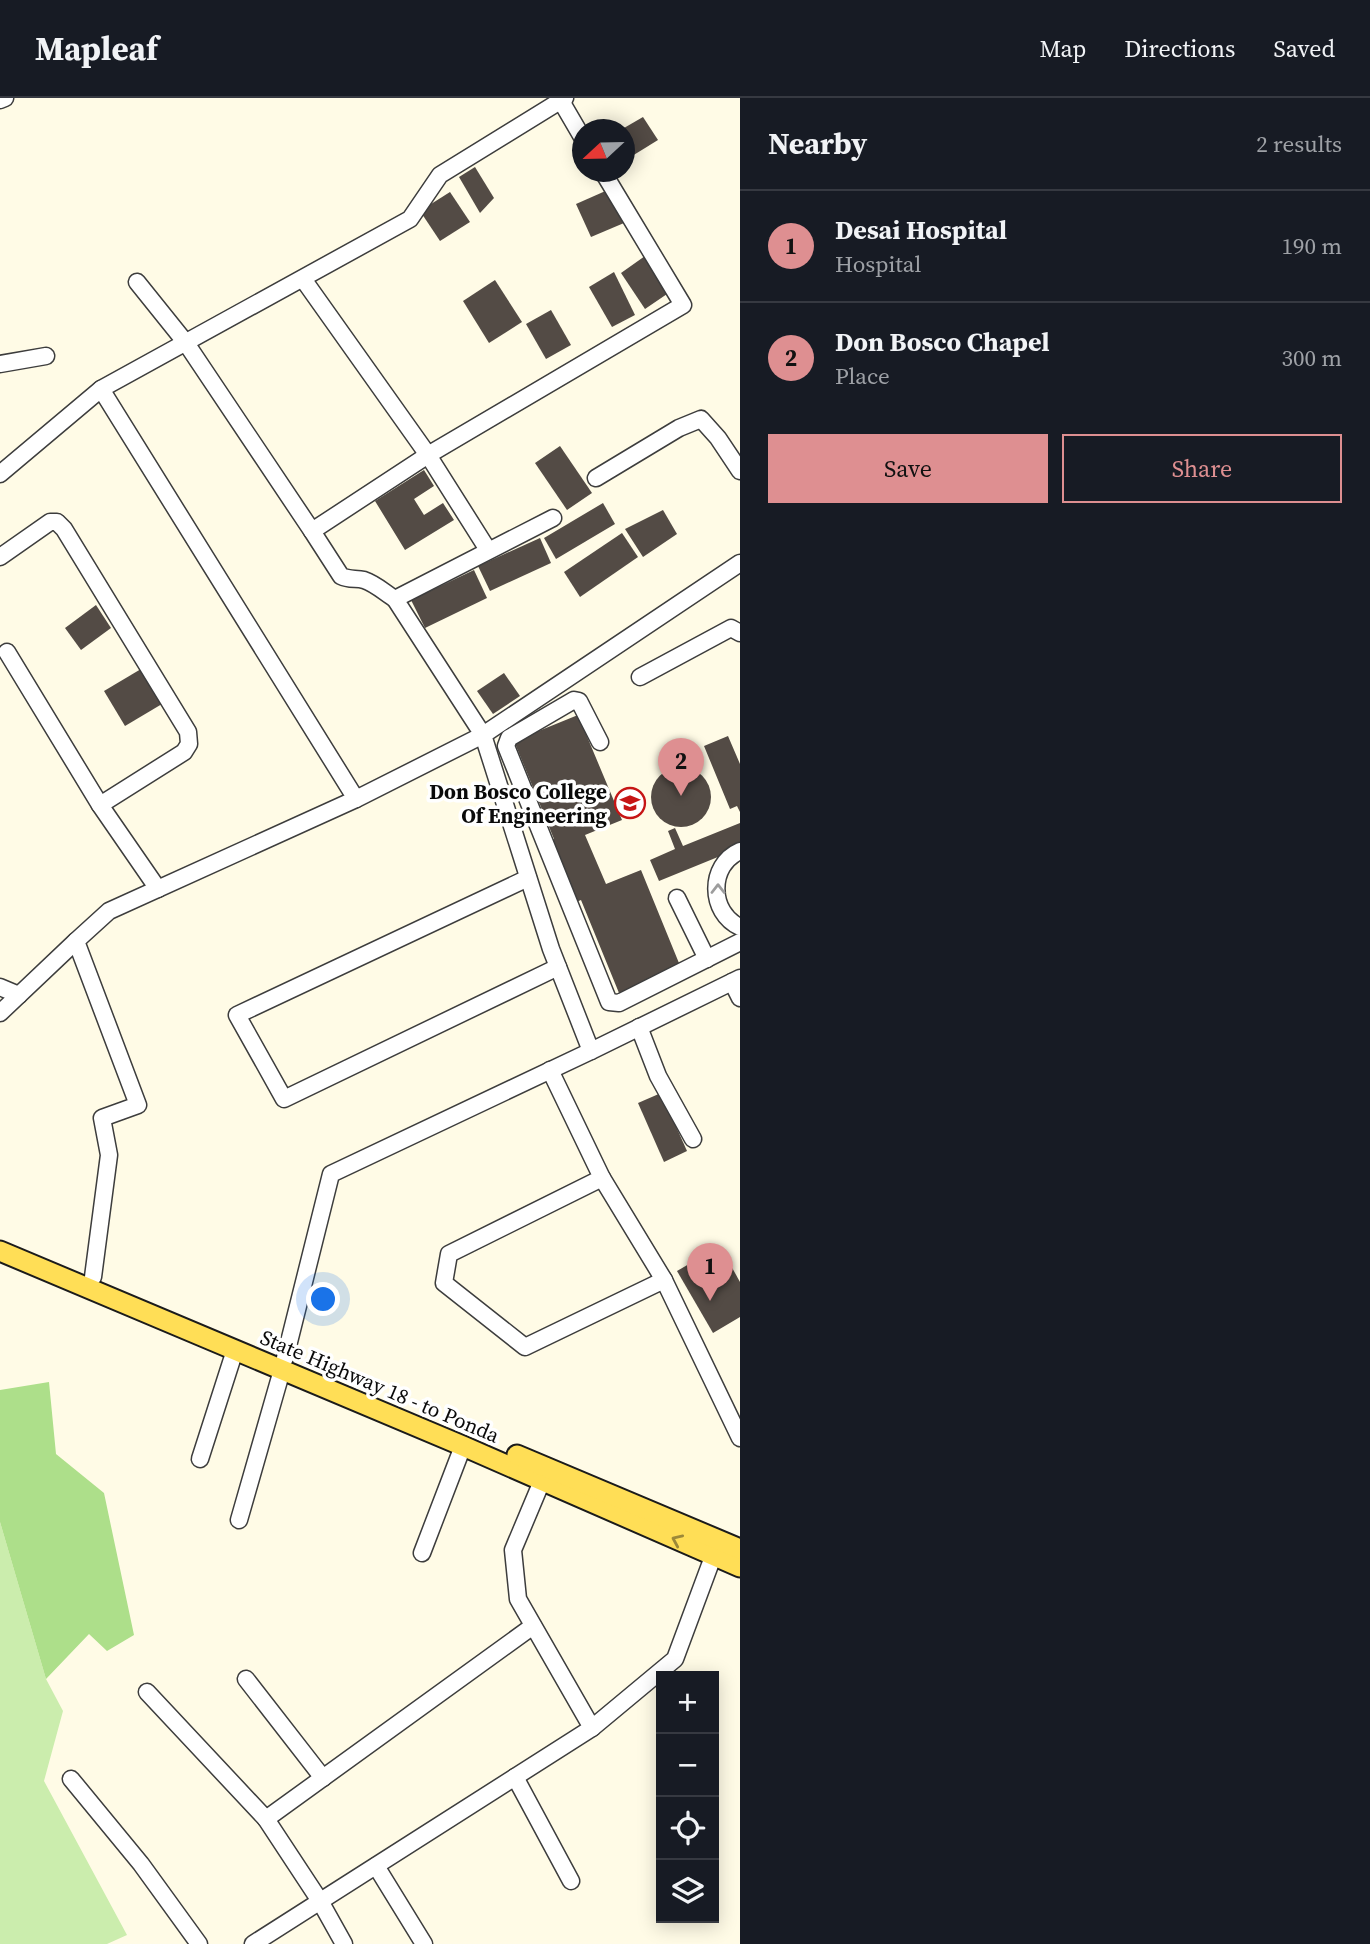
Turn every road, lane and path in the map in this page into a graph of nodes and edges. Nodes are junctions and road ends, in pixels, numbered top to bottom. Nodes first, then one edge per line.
1 (563, 99) edge
2 (574, 119) edge
3 (609, 182) edge
4 (303, 279) junction
5 (137, 282) dead end
6 (186, 343) junction
7 (46, 356) dead end
8 (0, 364) edge
9 (101, 389) junction
10 (428, 455) junction
11 (740, 471) edge
12 (0, 474) edge
13 (596, 478) dead end
14 (554, 517) dead end
15 (312, 531) junction
16 (488, 550) junction
17 (0, 557) edge
18 (740, 563) edge
19 (395, 600) junction
20 (740, 633) edge
21 (2, 650) edge
22 (640, 677) dead end
23 (483, 735) junction
24 (600, 742) dead end
25 (355, 799) junction
26 (100, 805) junction
27 (740, 851) edge
28 (528, 878) junction
29 (158, 889) junction
30 (677, 898) dead end
31 (740, 927) edge
32 (76, 941) junction
33 (740, 942) edge
34 (707, 959) junction
35 (558, 967) junction
36 (736, 980) edge
37 (0, 987) edge
38 (19, 995) junction
39 (740, 998) edge
40 (0, 1013) edge
41 (639, 1027) junction
42 (591, 1051) junction
43 (550, 1070) junction
44 (693, 1139) dead end
45 (602, 1178) junction
46 (0, 1237) edge
47 (0, 1251) edge
48 (93, 1276) junction
49 (664, 1280) junction
50 (235, 1350) junction
51 (284, 1364) junction
52 (740, 1438) edge
53 (463, 1446) junction
54 (200, 1459) dead end
55 (542, 1481) junction
56 (239, 1520) dead end
57 (716, 1548) junction
58 (740, 1549) edge
59 (422, 1553) dead end
60 (740, 1567) edge
61 (533, 1626) junction
62 (246, 1679) dead end
63 (147, 1692) dead end
64 (592, 1728) junction
65 (515, 1777) junction
66 (323, 1778) junction
67 (71, 1779) dead end
68 (266, 1819) junction
69 (376, 1866) junction
70 (571, 1881) dead end
71 (320, 1901) junction
72 (199, 1944) edge
73 (253, 1944) edge
74 (344, 1944) edge
75 (424, 1944) edge

1 - 2 street
1 - 4 street
3 - 10 street
4 - 6 street
4 - 10 street
5 - 6 street
6 - 9 street
6 - 15 street
7 - 8 street
9 - 12 street
9 - 25 street
10 - 15 street
10 - 16 street
11 - 13 street
14 - 16 street
15 - 19 street
16 - 19 street
17 - 26 street
18 - 23 street
19 - 23 street
20 - 22 street
21 - 26 street
23 - 25 street
23 - 28 street
24 - 34 street
25 - 29 street
26 - 29 street
31 -> 27 street
28 - 35 street
28 - 35 street
29 - 32 street
30 - 34 street
32 - 38 street
32 - 48 street
33 - 34 street
35 - 42 street
36 - 39 street
36 - 41 street
37 - 38 street
38 - 40 street
41 - 42 street
41 - 44 street
42 - 43 street
43 - 45 street
43 - 51 street
45 - 49 street
45 - 49 street
46 - 48 main road, State Highway 18 - to Ponda
47 - 50 main road, State Highway 18 - to Ponda
48 - 51 main road, State Highway 18 - to Ponda
49 - 52 street
50 - 51 main road, State Highway 18 - to Ponda
50 - 54 street
51 - 53 main road, State Highway 18 - to Ponda
51 - 56 street
51 - 57 main road, State Highway 18 - to Ponda
53 - 55 main road, State Highway 18 - to Ponda
53 - 59 street
57 -> 55 main road, State Highway 18 - to Ponda
55 - 61 street
57 - 58 main road, State Highway 18 - to Ponda
57 - 60 main road, State Highway 18 - to Ponda
57 - 64 street
61 - 64 street
61 - 66 street
62 - 66 street
63 - 68 street
64 - 65 street
65 - 69 street
65 - 70 street
66 - 68 street
67 - 72 street
68 - 71 street
69 - 71 street
69 - 75 street
71 - 73 street
71 - 74 street

